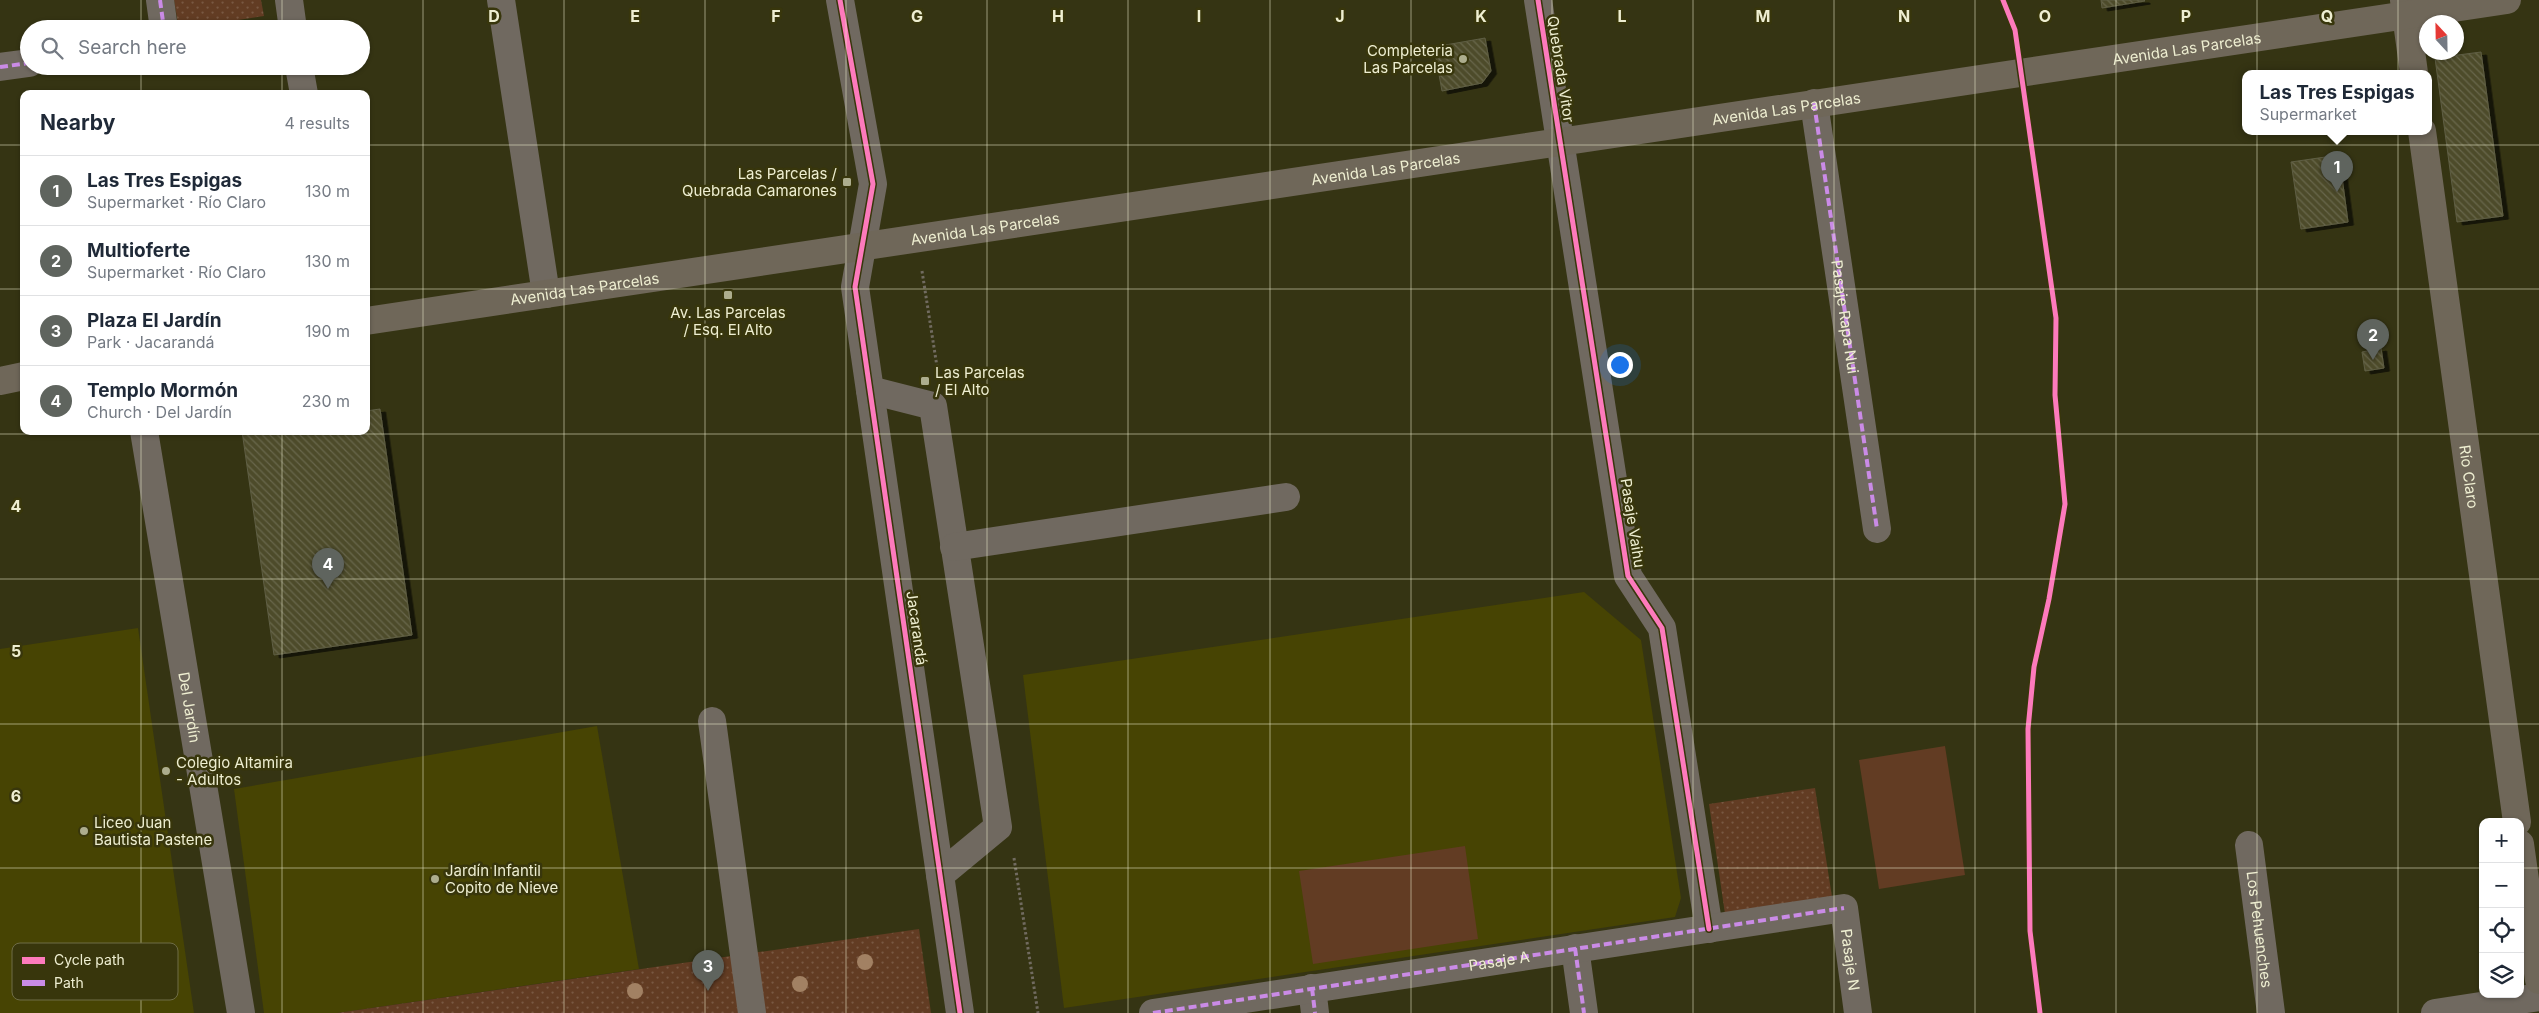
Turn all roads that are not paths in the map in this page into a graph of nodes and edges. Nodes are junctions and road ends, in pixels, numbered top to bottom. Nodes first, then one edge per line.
1 (160, 0) edge
2 (289, 0) edge
3 (501, 0) edge
4 (840, 0) edge
5 (1538, 0) edge
6 (2507, 0) edge
7 (2405, 7) edge
8 (163, 20) edge
9 (288, 20) edge
10 (20, 64) edge
11 (0, 67) edge
12 (2414, 70) edge
13 (301, 75) edge
14 (303, 90) edge
15 (1814, 103) junction
16 (2423, 135) edge
17 (1560, 141) junction
18 (862, 246) junction
19 (546, 294) junction
20 (370, 320) edge
21 (20, 377) edge
22 (0, 381) edge
23 (870, 390) junction
24 (145, 435) edge
25 (1286, 497) dead end
26 (1877, 529) dead end
27 (954, 547) junction
28 (712, 721) dead end
29 (2516, 818) edge
30 (2249, 845) dead end
31 (2523, 863) edge
32 (940, 875) junction
33 (1844, 908) joint
34 (1709, 928) junction
35 (1575, 948) junction
36 (2539, 980) edge
37 (2539, 997) edge
38 (1314, 1001) edge
39 (241, 1013) edge
40 (752, 1013) edge
41 (960, 1013) edge
42 (1153, 1013) edge
43 (1584, 1013) edge
44 (1858, 1013) edge
45 (2271, 1013) edge
46 (2435, 1013) edge

1 - 8 street
2 - 9 street
3 - 19 street
4 - 18 street, Jacarandá
5 - 17 street, Quebrada Vitor
6 - 7 main road, Avenida Las Parcelas
7 - 12 main road
7 - 15 main road, Avenida Las Parcelas
10 - 11 street
13 - 14 street
15 - 17 main road, Avenida Las Parcelas
15 - 26 street, Pasaje Rapa Nui
16 - 29 main road, Río Claro
17 - 18 main road, Avenida Las Parcelas
17 - 34 street, Pasaje Vaihu
18 - 19 main road, Avenida Las Parcelas
18 - 23 street, Jacarandá
19 - 20 main road, Avenida Las Parcelas
21 - 22 main road
23 - 27 street
23 - 32 street, Jacarandá
24 - 39 street, Del Jardín
25 - 27 street
27 - 32 street
28 - 40 street
30 - 45 street, Los Pehuenches
31 - 36 main road
32 - 41 street, Jacarandá
33 - 34 street, Pasaje A
33 - 44 street, Pasaje N
34 - 35 street, Pasaje A
35 - 38 street, Pasaje A
35 - 43 street
37 - 46 street
38 - 42 street, Pasaje A

